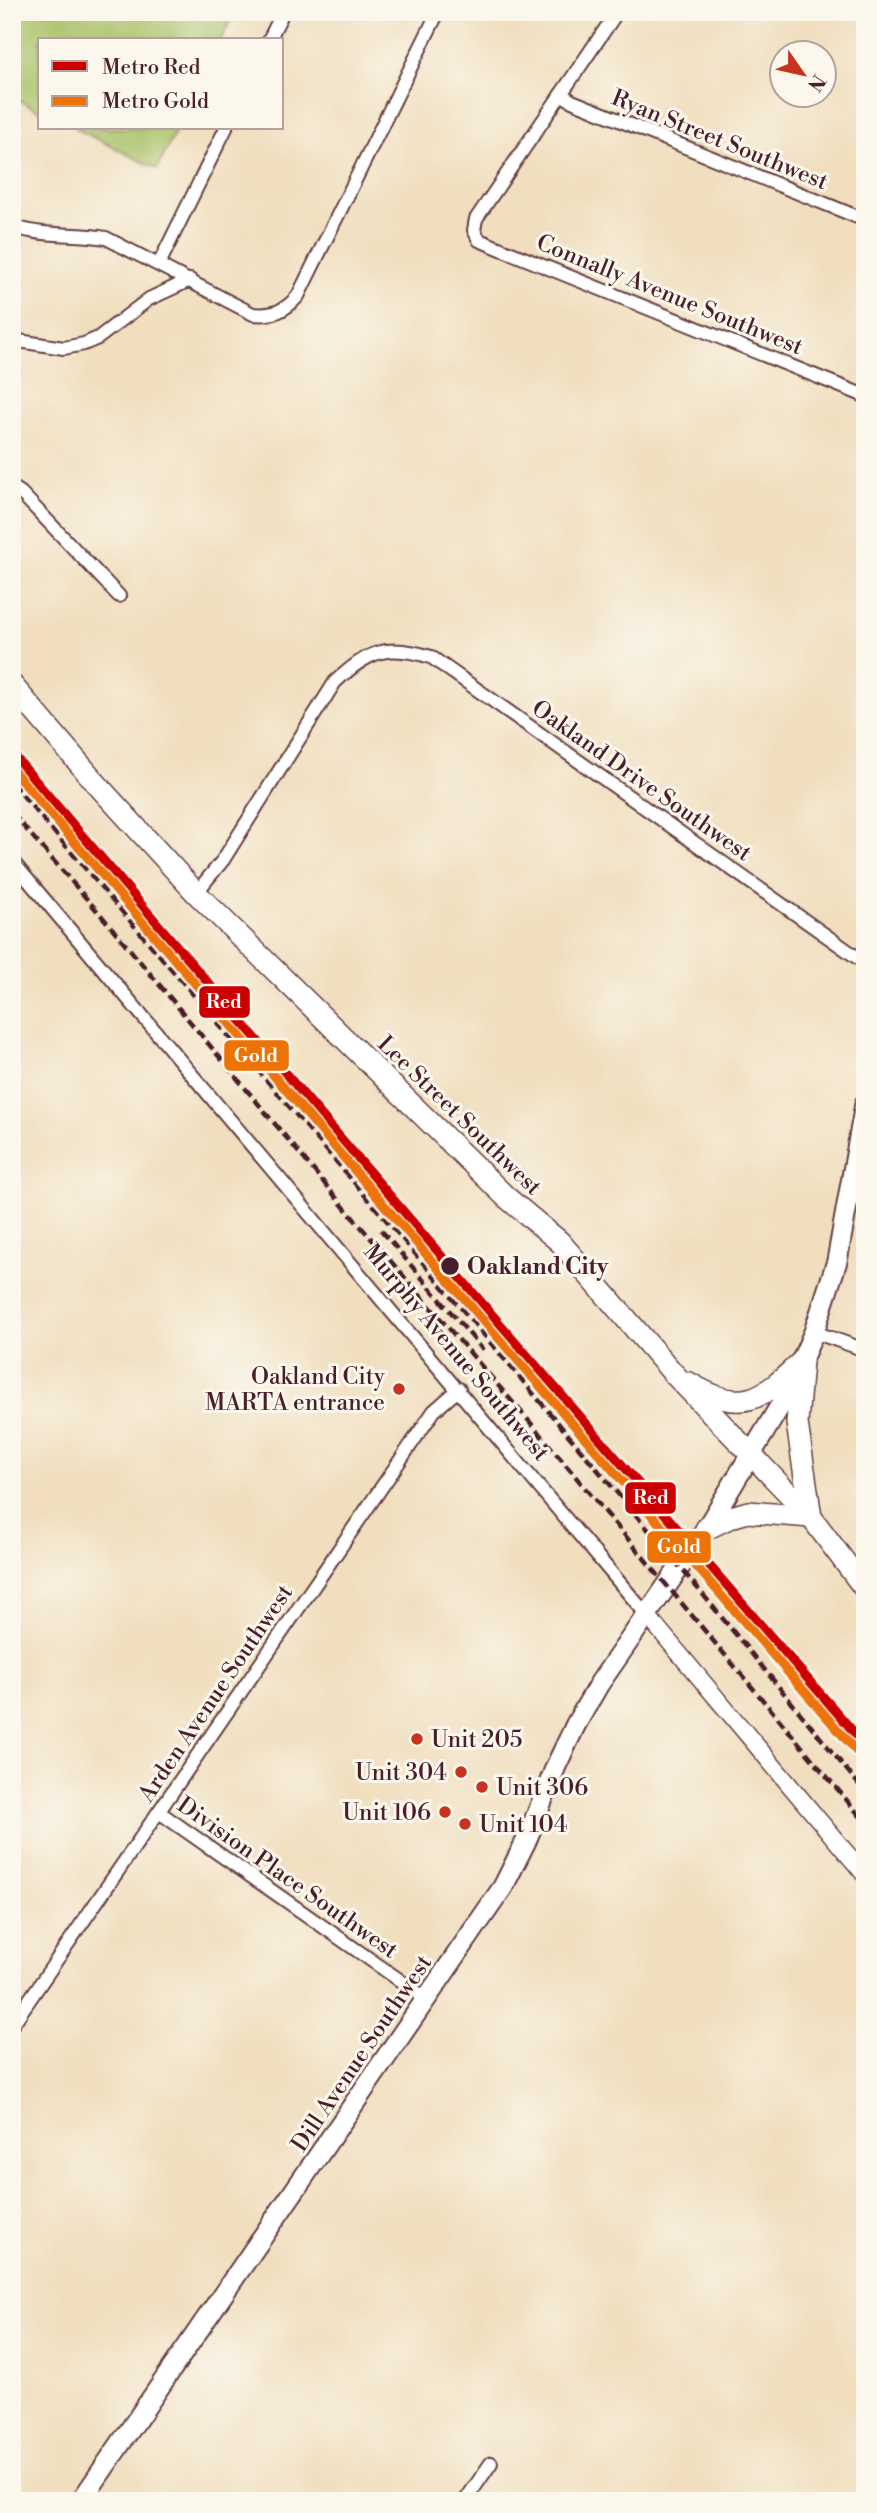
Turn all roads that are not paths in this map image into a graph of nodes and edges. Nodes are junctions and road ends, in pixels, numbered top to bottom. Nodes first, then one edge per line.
1 (283, 12) edge
2 (438, 12) edge
3 (617, 12) edge
4 (271, 38) edge
5 (561, 94) junction
6 (225, 130) edge
7 (865, 220) edge
8 (12, 226) edge
9 (159, 264) junction
10 (190, 280) junction
11 (12, 340) edge
12 (865, 396) edge
13 (12, 487) edge
14 (119, 596) dead end
15 (12, 685) edge
16 (12, 861) edge
17 (17, 876) edge
18 (196, 893) junction
19 (865, 963) edge
20 (865, 1104) edge
21 (858, 1179) edge
22 (814, 1332) junction
23 (865, 1350) edge
24 (802, 1361) junction
25 (673, 1373) junction
26 (459, 1390) junction
27 (751, 1456) junction
28 (811, 1517) junction
29 (706, 1529) junction
30 (865, 1589) edge
31 (646, 1614) junction
32 (159, 1812) junction
33 (865, 1875) edge
34 (428, 2000) junction
35 (12, 2025) edge
36 (491, 2463) dead end
37 (81, 2501) edge
38 (465, 2501) edge

1 - 4 street
2 - 10 street
3 - 5 street
5 - 7 street, Ryan Street Southwest
5 - 12 street, Connally Avenue Southwest
6 - 9 street
8 - 9 street
9 - 10 street
10 - 11 street
13 - 14 street
15 - 18 main road, Lee Street Southwest
16 - 17 street, Murphy Avenue Southwest
17 - 26 street, Murphy Avenue Southwest
18 - 19 street, Oakland Drive Southwest
18 - 25 main road, Lee Street Southwest
20 - 21 main road, Dill Avenue Southwest
21 - 22 main road, Dill Avenue Southwest
22 - 23 street
22 - 24 main road, Dill Avenue Southwest
24 - 25 main road
24 - 27 main road, Dill Avenue Southwest
24 - 28 main road
25 - 27 main road, Lee Street Southwest
26 - 31 street, Murphy Avenue Southwest
26 - 32 street, Arden Avenue Southwest
27 - 28 main road, Lee Street Southwest
27 - 29 main road, Dill Avenue Southwest
28 - 29 main road
28 - 30 main road, Lee Street Southwest
29 - 31 main road, Dill Avenue Southwest
31 - 33 street, Murphy Avenue Southwest
31 - 34 main road, Dill Avenue Southwest
32 - 34 street, Division Place Southwest
32 - 35 street, Arden Avenue Southwest
34 - 37 main road, Dill Avenue Southwest
36 - 38 street

